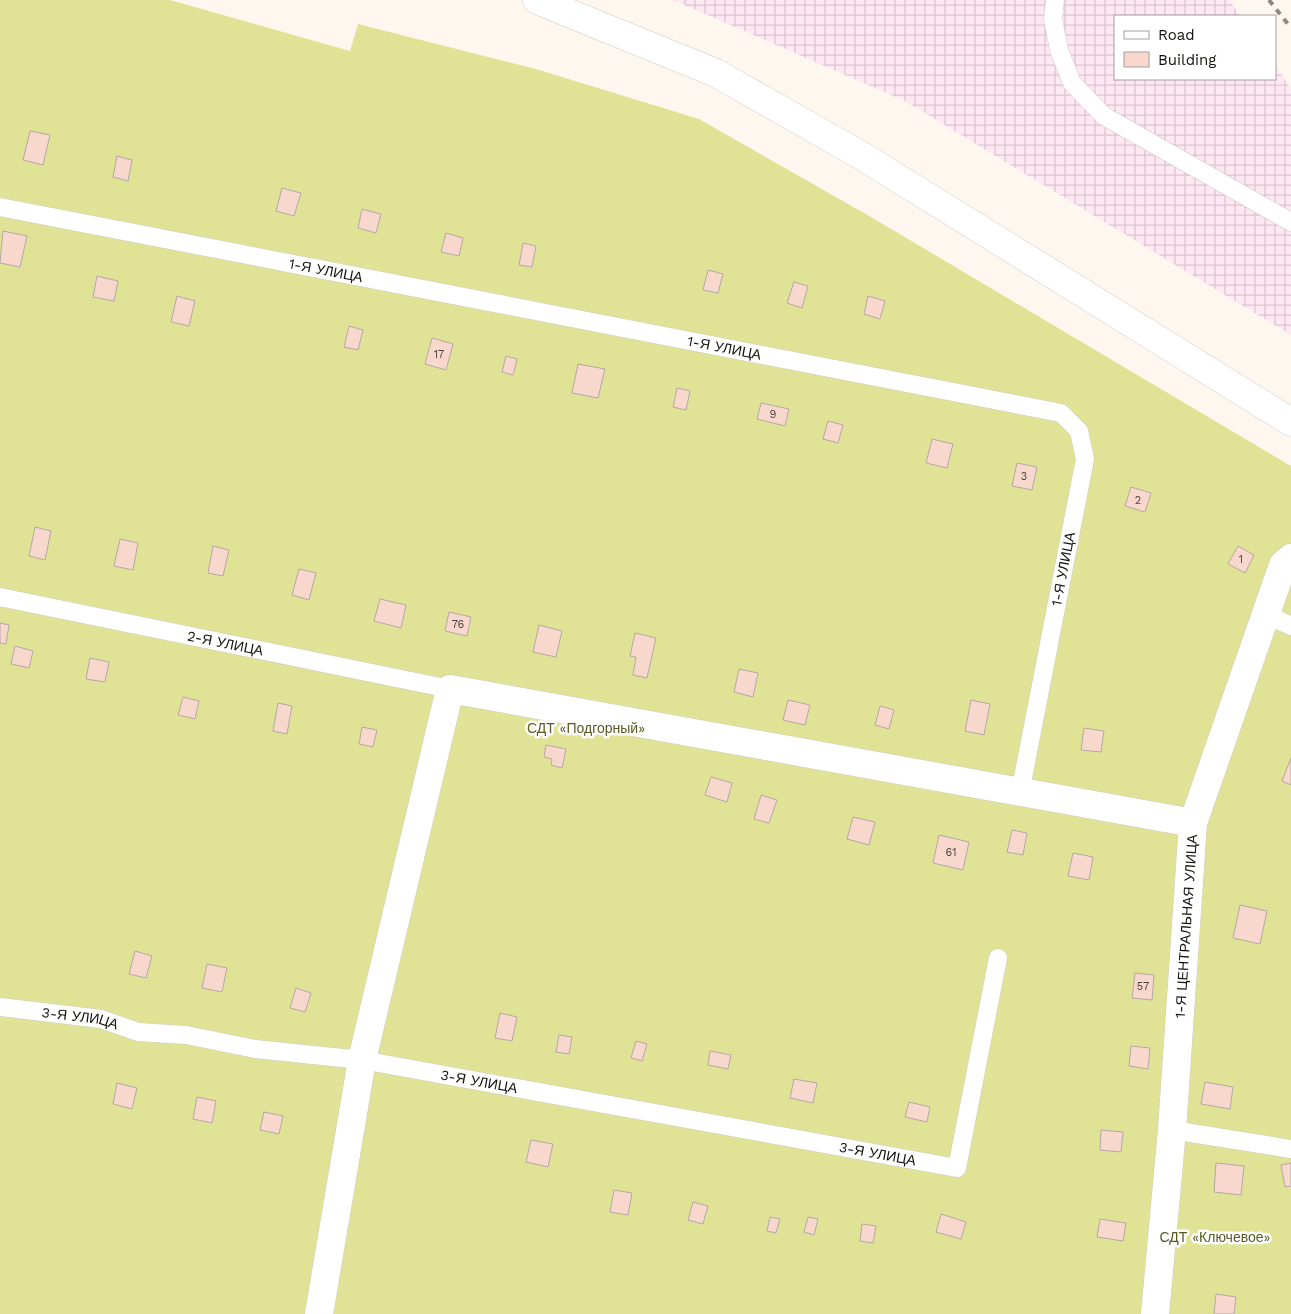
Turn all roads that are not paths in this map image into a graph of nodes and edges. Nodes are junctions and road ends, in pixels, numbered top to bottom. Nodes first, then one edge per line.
1 (537, 0) edge
2 (1056, 0) edge
3 (0, 206) edge
4 (1291, 222) edge
5 (1291, 422) edge
6 (1291, 558) edge
7 (0, 597) edge
8 (1267, 616) junction
9 (1291, 626) edge
10 (450, 689) junction
11 (1020, 793) junction
12 (1193, 823) junction
13 (998, 958) dead end
14 (0, 1007) edge
15 (362, 1060) junction
16 (1172, 1130) junction
17 (1291, 1149) edge
18 (319, 1314) edge
19 (1155, 1314) edge

1 - 5 street
2 - 4 lane
3 - 11 lane, 1-Я УЛИЦА
6 - 8 street, 1-Я ЦЕНТРАЛЬНАЯ УЛИЦА
7 - 10 lane, 2-Я УЛИЦА
8 - 9 lane
8 - 12 street, 1-Я ЦЕНТРАЛЬНАЯ УЛИЦА
10 - 11 street
10 - 15 street
11 - 12 street
12 - 16 street, 1-Я ЦЕНТРАЛЬНАЯ УЛИЦА
13 - 15 lane, 3-Я УЛИЦА
14 - 15 lane, 3-Я УЛИЦА
15 - 18 street
16 - 17 lane
16 - 19 street, 1-Я ЦЕНТРАЛЬНАЯ УЛИЦА

